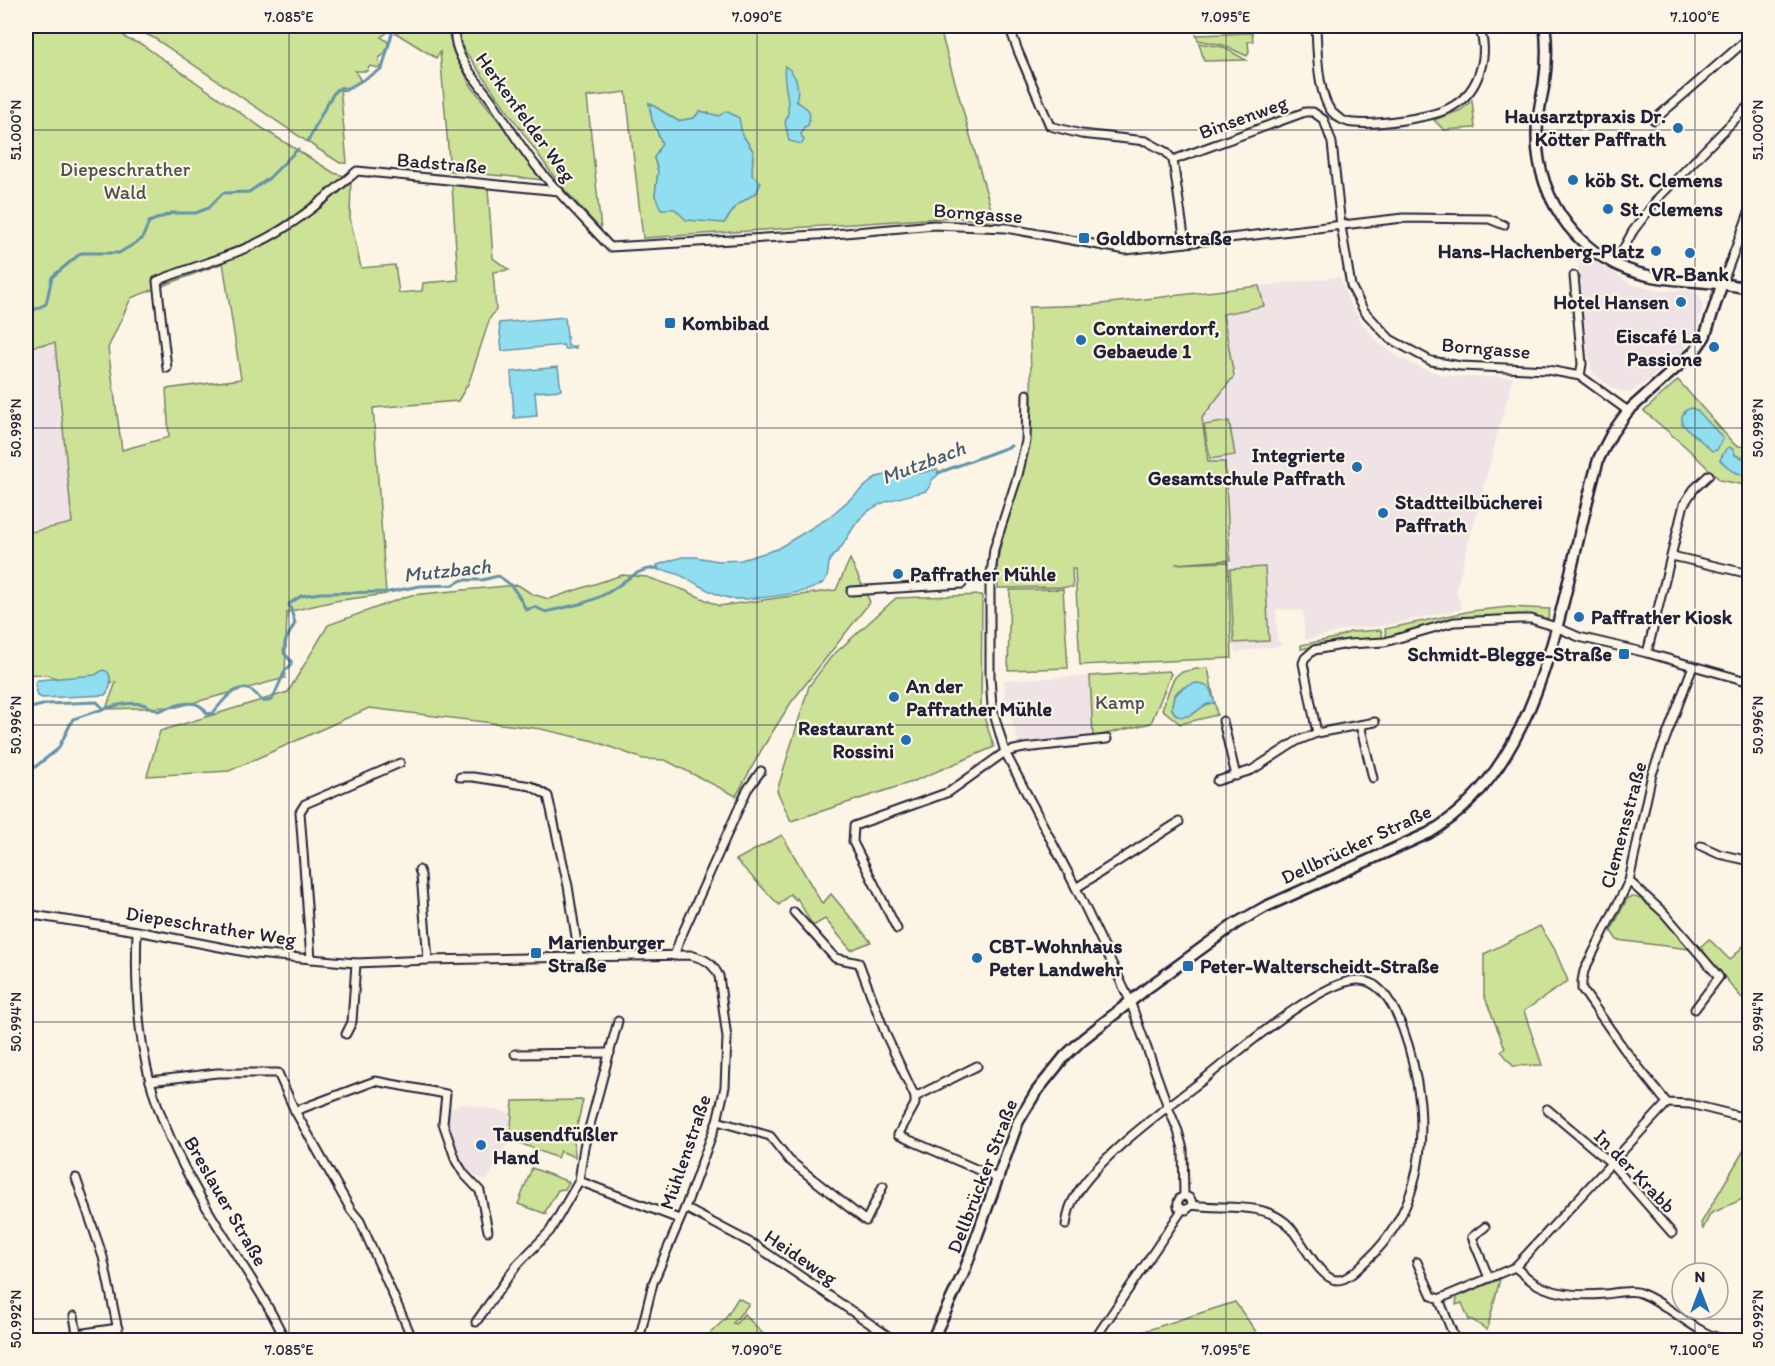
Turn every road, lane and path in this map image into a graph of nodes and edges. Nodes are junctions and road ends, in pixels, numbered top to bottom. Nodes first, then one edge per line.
1 (455, 26) edge
2 (1009, 26) edge
3 (1316, 26) edge
4 (1478, 26) edge
5 (1545, 26) edge
6 (1743, 26) edge
7 (1749, 36) edge
8 (1749, 105) edge
9 (1654, 120) dead end
10 (1173, 160) junction
11 (559, 191) junction
12 (1749, 210) edge
13 (1504, 225) dead end
14 (1341, 226) junction
15 (1185, 243) junction
16 (610, 247) joint
17 (1615, 264) junction
18 (1574, 276) dead end
19 (1722, 284) junction
20 (1749, 290) edge
21 (166, 368) dead end
22 (1580, 376) junction
23 (1027, 394) dead end
24 (1628, 411) junction
25 (1709, 475) dead end
26 (1671, 556) junction
27 (1749, 574) edge
28 (962, 584) dead end
29 (851, 591) dead end
30 (1556, 627) junction
31 (1647, 653) junction
32 (1693, 666) junction
33 (1749, 682) edge
34 (1223, 721) dead end
35 (1375, 722) dead end
36 (1360, 725) junction
37 (1317, 734) junction
38 (1107, 739) dead end
39 (1005, 752) junction
40 (400, 763) dead end
41 (761, 771) dead end
42 (1236, 776) junction
43 (460, 777) dead end
44 (1372, 778) dead end
45 (1217, 781) dead end
46 (1179, 822) dead end
47 (1701, 846) dead end
48 (1749, 848) edge
49 (1748, 861) edge
50 (418, 870) dead end
51 (1629, 881) junction
52 (1076, 888) junction
53 (794, 912) dead end
54 (26, 914) edge
55 (897, 929) dead end
56 (136, 931) junction
57 (579, 956) junction
58 (674, 956) junction
59 (311, 959) junction
60 (428, 960) junction
61 (356, 963) junction
62 (1130, 1001) junction
63 (1695, 1009) dead end
64 (618, 1021) dead end
65 (346, 1034) dead end
66 (610, 1053) junction
67 (515, 1054) dead end
68 (977, 1066) dead end
69 (150, 1081) junction
70 (915, 1097) junction
71 (1667, 1103) junction
72 (1167, 1107) junction
73 (1548, 1108) dead end
74 (295, 1111) junction
75 (1749, 1119) edge
76 (717, 1121) junction
77 (1611, 1163) junction
78 (76, 1179) dead end
79 (999, 1179) junction
80 (579, 1181) junction
81 (883, 1186) dead end
82 (1184, 1196) junction
83 (1192, 1205) junction
84 (684, 1208) junction
85 (1182, 1210) junction
86 (679, 1219) junction
87 (1066, 1225) dead end
88 (1485, 1227) dead end
89 (488, 1231) dead end
90 (1672, 1233) dead end
91 (1417, 1262) dead end
92 (1515, 1267) junction
93 (1490, 1278) junction
94 (1439, 1299) junction
95 (74, 1316) dead end
96 (476, 1322) dead end
97 (118, 1328) junction
98 (77, 1337) edge
99 (1749, 1337) edge
100 (120, 1341) edge
101 (285, 1341) edge
102 (413, 1341) edge
103 (639, 1341) edge
104 (894, 1341) edge
105 (932, 1341) edge
106 (1094, 1341) edge
107 (1448, 1341) edge

1 - 11 street, Herkenfelder Weg
2 - 10 street
3 - 4 street
5 - 17 main road
6 - 7 street
7 - 9 street
8 - 17 street
10 - 14 street, Binsenweg
10 - 15 street
11 - 16 street, Herkenfelder Weg
11 - 21 street, Badstraße
12 - 19 street
13 - 14 street, Borngasse
14 - 15 street, Borngasse
14 - 22 street, Borngasse
15 - 16 street, Borngasse
17 - 19 main road
18 - 22 street
19 - 20 main road
19 - 24 main road, Dellbrücker Straße
22 - 24 street, Borngasse
23 - 39 street
24 - 30 main road, Dellbrücker Straße
25 - 26 street
26 - 27 street
26 - 31 street
28 - 29 street
30 - 31 street
30 - 37 street
30 - 62 main road, Dellbrücker Straße
31 - 32 street
32 - 33 street
32 - 51 street, Clemensstraße
34 - 42 street
35 - 36 street
36 - 37 street
36 - 44 street
37 - 42 street
38 - 39 street
39 - 52 street
39 - 55 street
40 - 59 street
41 - 58 street
42 - 45 street
43 - 57 street
46 - 52 street
47 - 49 street
48 - 49 street
50 - 60 street
51 - 63 street
51 - 71 street, Clemensstraße
52 - 62 street
53 - 70 street
54 - 56 street, Diepeschrather Weg
56 - 59 street, Diepeschrather Weg
56 - 69 street, Breslauer Straße
57 - 58 street, Diepeschrather Weg
57 - 60 street, Diepeschrather Weg
58 - 76 street, Mühlenstraße
59 - 61 street, Diepeschrather Weg
60 - 61 street, Diepeschrather Weg
61 - 65 street
62 - 72 street
62 - 79 main road, Dellbrücker Straße
64 - 66 street
66 - 67 street
66 - 80 street
68 - 70 street
69 - 74 street
69 - 101 street, Breslauer Straße
70 - 79 street
71 - 75 street
71 - 77 street
72 - 82 street
72 - 83 street
72 - 87 street
73 - 77 street, In der Krabb
74 - 89 street
74 - 102 street
76 - 81 street
76 - 84 street, Mühlenstraße
77 - 90 street, In der Krabb
77 - 92 street
78 - 97 street
79 - 105 main road, Dellbrücker Straße
80 - 86 street
80 - 96 street
82 - 83 street
82 - 85 street
83 - 85 street
84 - 86 street, Mühlenstraße
84 - 104 street, Heideweg
85 - 106 street
86 - 103 street, Mühlenstraße
88 - 93 street
91 - 94 street
92 - 93 street
92 - 99 street
93 - 94 street
94 - 107 street
95 - 98 street
97 - 98 street
97 - 100 street

